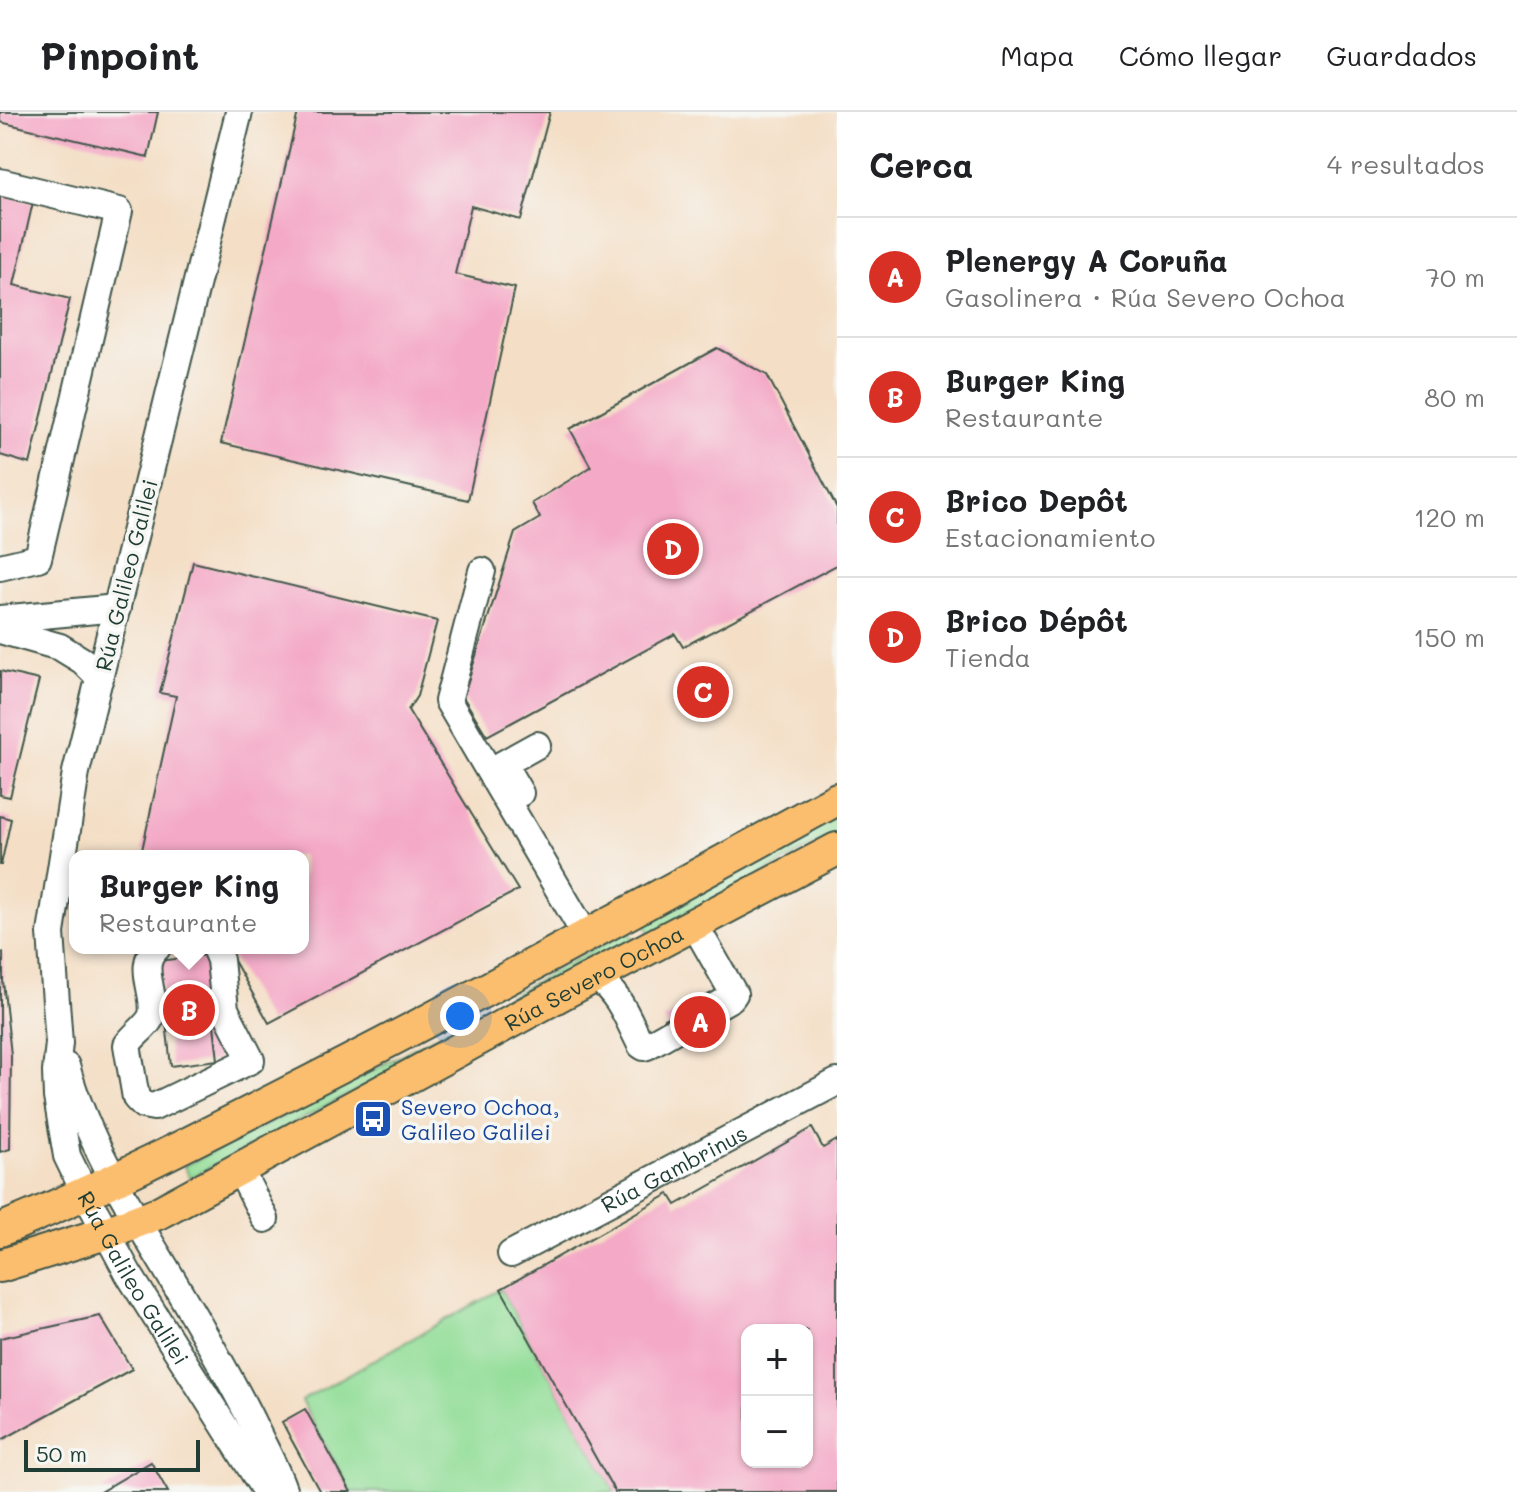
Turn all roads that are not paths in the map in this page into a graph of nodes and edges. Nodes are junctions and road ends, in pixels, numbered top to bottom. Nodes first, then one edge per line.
1 (239, 112) edge
2 (0, 182) edge
3 (0, 567) edge
4 (482, 571) dead end
5 (117, 608) junction
6 (0, 619) edge
7 (0, 630) edge
8 (100, 678) junction
9 (537, 745) dead end
10 (493, 763) junction
11 (837, 799) edge
12 (837, 849) edge
13 (697, 923) junction
14 (594, 932) junction
15 (151, 954) edge
16 (218, 954) edge
17 (596, 977) junction
18 (59, 1043) junction
19 (837, 1082) edge
20 (240, 1170) junction
21 (114, 1180) junction
22 (72, 1199) junction
23 (0, 1215) edge
24 (265, 1219) dead end
25 (137, 1222) junction
26 (0, 1230) edge
27 (106, 1233) junction
28 (511, 1254) dead end
29 (1, 1266) edge
30 (266, 1492) edge
31 (284, 1492) edge

1 - 5 street, Rúa Galileo Galilei
2 - 3 street
4 - 10 street
5 - 6 street
5 - 8 street, Rúa Galileo Galilei
7 - 8 street
8 - 18 street, Rúa Galileo Galilei
9 - 10 street
10 - 14 street
11 - 14 main road, Rúa Severo Ochoa
12 - 13 main road, Rúa Severo Ochoa
13 - 17 main road, Rúa Severo Ochoa
13 - 17 street
14 - 21 main road, Rúa Severo Ochoa
15 - 16 street
17 - 20 main road, Rúa Severo Ochoa
18 - 21 street, Rúa Galileo Galilei
18 - 22 street, Rúa Galileo Galilei
19 - 28 street, Rúa Gambrinus
20 - 24 street
20 - 25 main road, Rúa Severo Ochoa
21 - 22 main road, Rúa Severo Ochoa
21 - 25 street, Rúa Galileo Galilei
22 - 23 street, Rúa Severo Ochoa
22 - 26 main road, Rúa Severo Ochoa
22 - 27 street, Rúa Galileo Galilei
25 - 27 main road, Rúa Severo Ochoa
25 - 31 street, Rúa Galileo Galilei
27 - 29 main road, Rúa Severo Ochoa
27 - 30 street, Rúa Galileo Galilei

